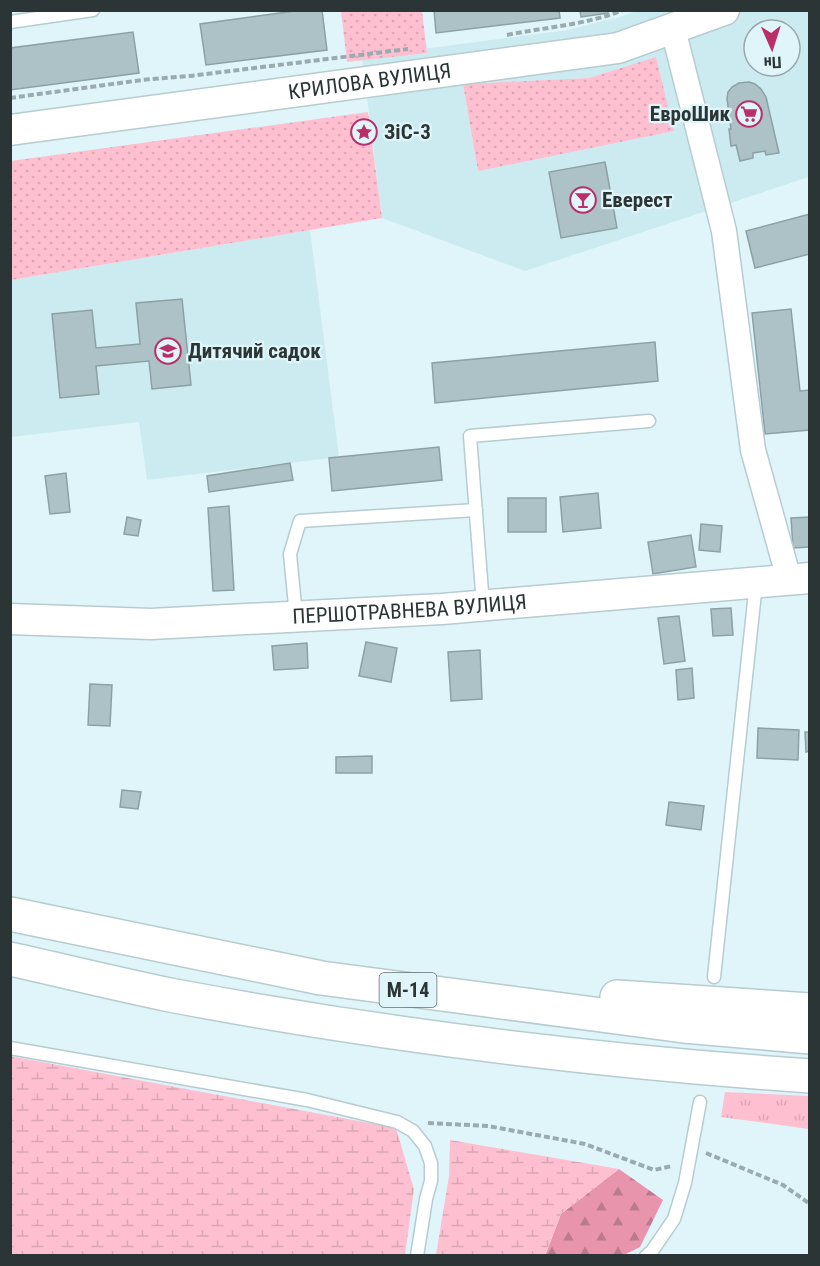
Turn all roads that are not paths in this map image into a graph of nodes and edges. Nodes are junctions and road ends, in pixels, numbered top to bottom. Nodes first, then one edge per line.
1 (93, 10) edge
2 (724, 10) edge
3 (10, 22) edge
4 (673, 29) junction
5 (10, 130) edge
6 (649, 421) dead end
7 (476, 510) junction
8 (799, 579) edge
9 (756, 582) junction
10 (483, 605) junction
11 (296, 616) junction
12 (10, 619) edge
13 (10, 914) edge
14 (10, 959) edge
15 (714, 977) dead end
16 (321, 978) junction
17 (810, 1010) edge
18 (810, 1036) edge
19 (10, 1048) edge
20 (810, 1076) edge
21 (700, 1102) dead end
22 (417, 1256) edge
23 (646, 1256) edge

1 - 3 lane
2 - 4 street, КРИЛОВА ВУЛИЦЯ
4 - 5 street, КРИЛОВА ВУЛИЦЯ
4 - 8 street
6 - 7 lane
7 - 10 lane
7 - 11 lane
8 - 9 street, ПЕРШОТРАВНЕВА ВУЛИЦЯ
9 - 10 street, ПЕРШОТРАВНЕВА ВУЛИЦЯ
9 - 15 lane
10 - 11 street, ПЕРШОТРАВНЕВА ВУЛИЦЯ
11 - 12 street, ПЕРШОТРАВНЕВА ВУЛИЦЯ
13 - 16 highway, М-14
14 - 20 highway, М-14
16 - 17 highway
16 - 18 highway, М-14
19 - 22 lane
21 - 23 lane

